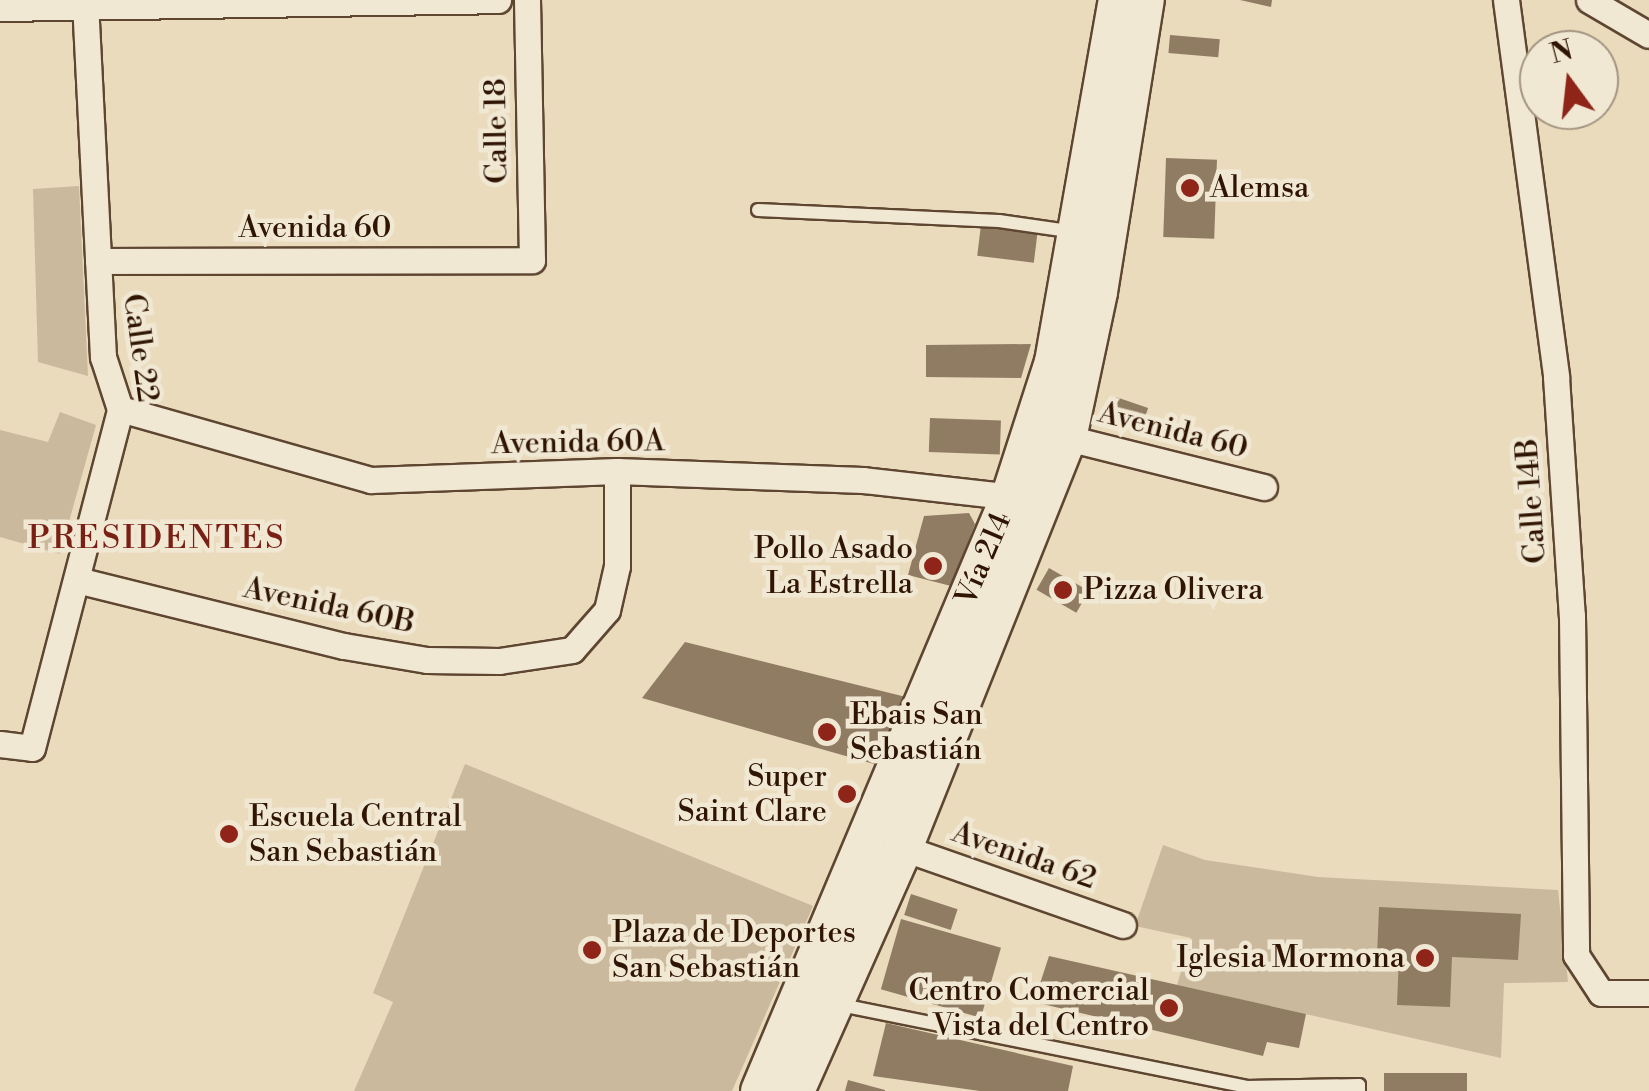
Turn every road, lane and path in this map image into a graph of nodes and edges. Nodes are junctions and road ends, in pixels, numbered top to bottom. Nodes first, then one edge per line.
1 (498, 0) edge
2 (527, 0) edge
3 (1118, 0) edge
4 (1144, 0) edge
5 (1506, 0) edge
6 (1589, 0) edge
7 (242, 3) edge
8 (85, 6) junction
9 (0, 8) edge
10 (1649, 35) edge
11 (758, 210) dead end
12 (1078, 232) junction
13 (532, 260) joint
14 (98, 261) junction
15 (120, 408) junction
16 (1067, 438) junction
17 (617, 472) junction
18 (1264, 487) dead end
19 (1028, 498) junction
20 (76, 580) junction
21 (0, 744) edge
22 (903, 848) junction
23 (1123, 925) dead end
24 (1649, 993) edge
25 (835, 1003) junction
26 (760, 1091) edge
27 (795, 1091) edge
28 (1359, 1091) edge

1 - 7 street
2 - 13 street, Calle 18
3 - 12 main road, Vía 214
4 - 16 main road, Vía 214
5 - 24 street, Calle 14B
6 - 10 street
7 - 8 street
8 - 9 street
8 - 14 street, Calle 22
11 - 12 lane
12 - 19 main road, Vía 214
13 - 14 street, Avenida 60
14 - 15 street, Calle 22
15 - 17 street, Avenida 60A
15 - 20 street, Calle 22
16 - 18 street, Avenida 60
16 - 19 main road, Vía 214
17 - 19 street, Avenida 60A
17 - 20 street, Avenida 60B
19 - 22 main road, Vía 214
19 - 26 main road, Vía 214
20 - 21 street, Calle 22
22 - 23 street, Avenida 62
22 - 25 main road, Vía 214
25 - 27 main road, Vía 214
25 - 28 lane

